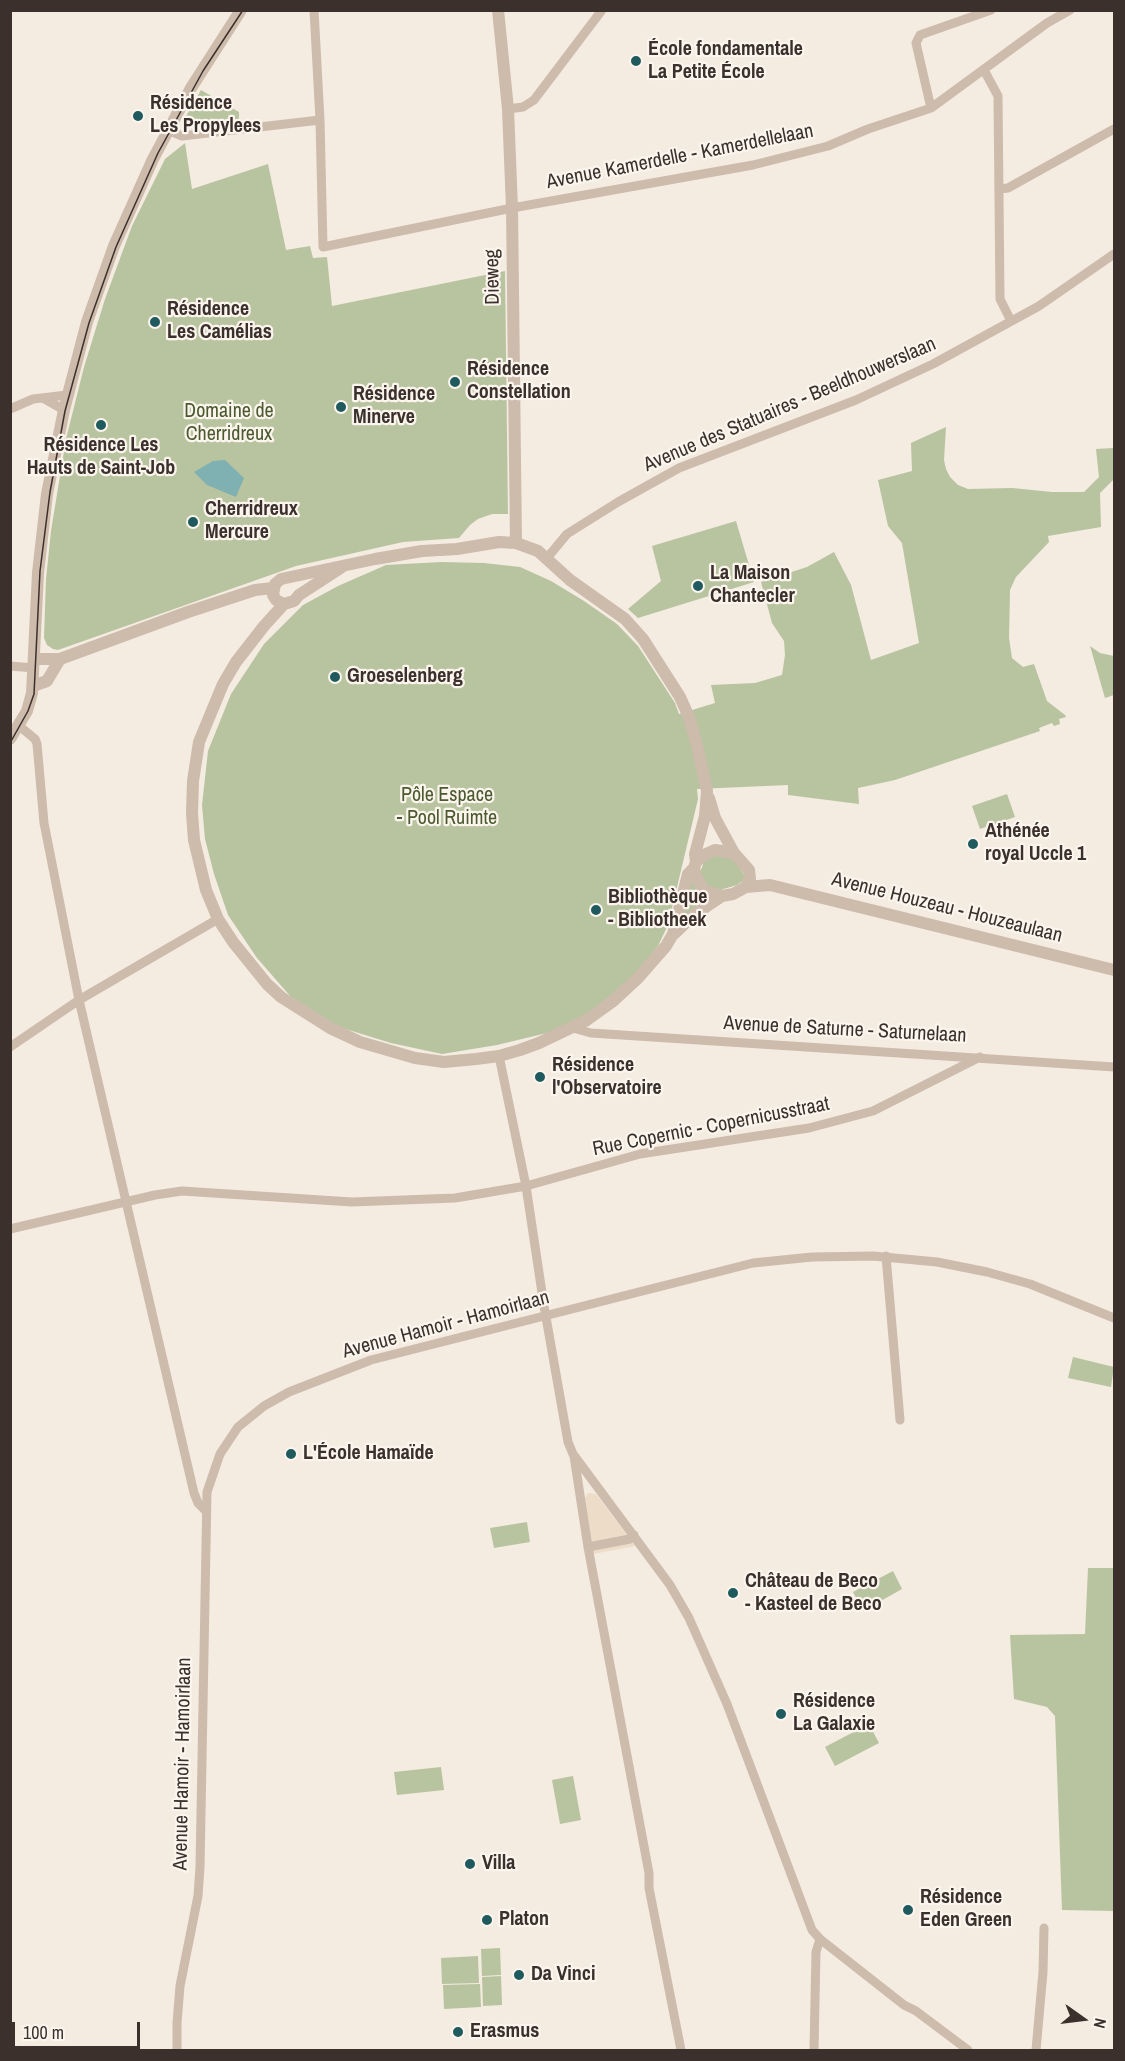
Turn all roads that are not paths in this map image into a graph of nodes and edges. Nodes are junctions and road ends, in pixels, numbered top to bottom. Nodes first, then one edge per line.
1 (240, 10) edge
2 (314, 10) edge
3 (498, 10) edge
4 (602, 10) edge
5 (991, 10) edge
6 (1070, 10) edge
7 (984, 70) junction
8 (931, 108) junction
9 (508, 109) junction
10 (320, 120) junction
11 (1114, 129) edge
12 (168, 130) junction
13 (999, 189) junction
14 (512, 208) junction
15 (1114, 255) edge
16 (1011, 321) junction
17 (67, 395) junction
18 (43, 398) junction
19 (10, 409) edge
20 (63, 410) junction
21 (516, 543) junction
22 (547, 558) junction
23 (342, 567) junction
24 (289, 579) junction
25 (273, 588) junction
26 (299, 595) junction
27 (284, 604) junction
28 (60, 659) junction
29 (34, 663) junction
30 (10, 666) edge
31 (33, 686) junction
32 (18, 725) junction
33 (10, 739) edge
34 (707, 791) junction
35 (734, 853) junction
36 (695, 865) junction
37 (750, 874) junction
38 (770, 885) junction
39 (746, 887) junction
40 (722, 896) junction
41 (218, 919) junction
42 (673, 934) junction
43 (1114, 970) edge
44 (79, 1000) junction
45 (573, 1028) junction
46 (10, 1047) edge
47 (499, 1056) junction
48 (980, 1057) junction
49 (1114, 1066) edge
50 (526, 1186) junction
51 (127, 1202) junction
52 (10, 1230) edge
53 (886, 1256) junction
54 (546, 1316) junction
55 (1114, 1318) edge
56 (900, 1420) dead end
57 (573, 1454) junction
58 (589, 1488) junction
59 (205, 1510) junction
60 (634, 1535) junction
61 (588, 1547) junction
62 (1044, 1928) dead end
63 (820, 1940) junction
64 (177, 2050) edge
65 (681, 2050) edge
66 (814, 2050) edge
67 (968, 2050) edge
68 (1036, 2050) edge

1 - 12 street
2 - 10 street
3 - 9 street, Dieweg
4 - 9 street
5 - 8 street
6 - 7 street, Avenue Kamerdelle - Kamerdellelaan
7 - 8 street, Avenue Kamerdelle - Kamerdellelaan
7 - 13 street
8 - 14 street, Avenue Kamerdelle - Kamerdellelaan
9 - 14 street, Dieweg
10 - 12 street
10 - 14 street, Avenue Kamerdelle - Kamerdellelaan
11 - 13 street
12 - 17 street
13 - 16 street
14 - 21 street, Dieweg
15 - 16 street, Avenue des Statuaires - Beeldhouwerslaan
16 - 22 street, Avenue des Statuaires - Beeldhouwerslaan
17 - 18 street
17 - 20 street
18 - 19 street
18 - 20 street
20 - 29 street
21 - 22 street
21 - 23 street
22 - 34 street
23 - 24 street
23 - 26 street
24 - 25 street
24 - 26 street
25 - 27 street
25 - 28 street
26 - 27 street
27 - 41 street
28 - 29 street
28 - 31 street
29 - 30 street
29 - 31 street
31 - 32 street
32 - 33 street
32 - 44 street
34 - 35 street
34 - 36 street
35 - 36 street
35 - 37 street
36 - 40 street
36 - 42 street
37 - 38 street, Avenue Houzeau - Houzeaulaan
37 - 39 street
38 - 39 street, Avenue Houzeau - Houzeaulaan
38 - 43 street, Avenue Houzeau - Houzeaulaan
39 - 40 street
40 - 42 street
41 - 44 street
41 - 47 street
42 - 45 street
44 - 46 street
44 - 51 street
45 - 47 street
45 - 48 street, Avenue de Saturne - Saturnelaan
47 - 50 street
48 - 49 street, Avenue de Saturne - Saturnelaan
48 - 50 street, Rue Copernic - Copernicusstraat
50 - 51 street, Rue Copernic - Copernicusstraat
50 - 54 street
51 - 52 street, Rue Copernic - Copernicusstraat
51 - 59 street
53 - 54 street, Avenue Hamoir - Hamoirlaan
53 - 55 street, Avenue Hamoir - Hamoirlaan
53 - 56 street
54 - 57 street
54 - 59 street, Avenue Hamoir - Hamoirlaan
57 - 58 street
57 - 58 street
58 - 60 street
58 - 61 street
59 - 64 street, Avenue Hamoir - Hamoirlaan
60 - 61 street
60 - 63 street
61 - 65 street
62 - 68 street
63 - 66 street
63 - 67 street

